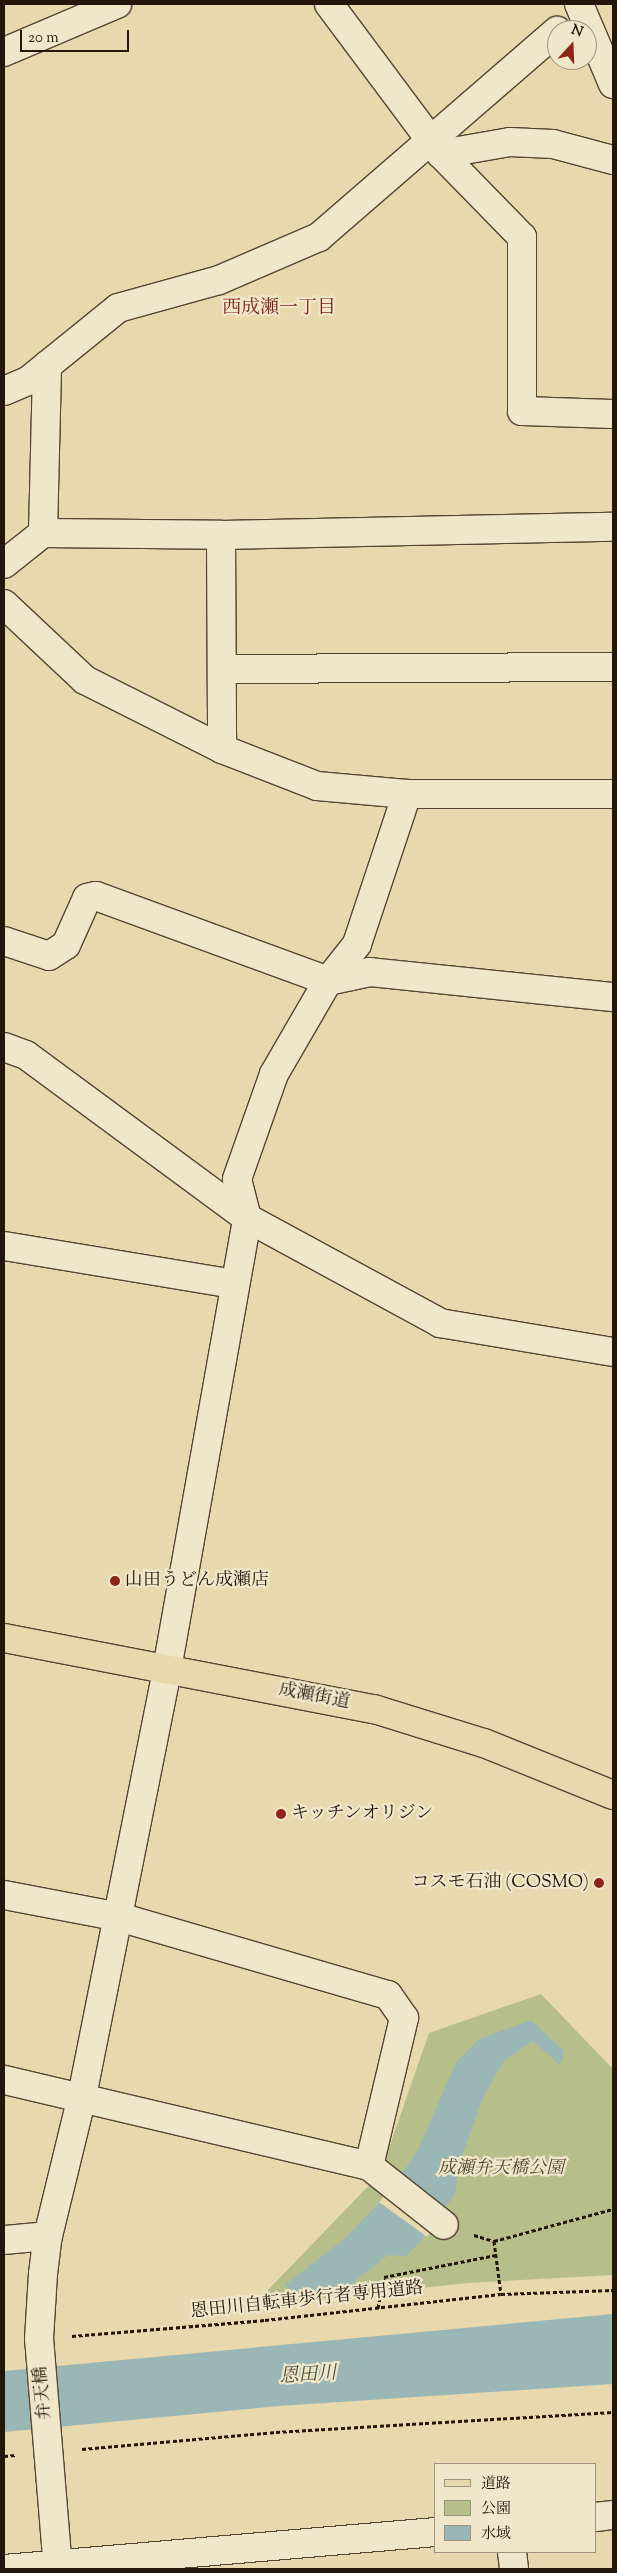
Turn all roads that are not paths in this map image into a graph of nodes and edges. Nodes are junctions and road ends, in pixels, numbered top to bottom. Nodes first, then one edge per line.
1 (117, 4) edge
2 (329, 4) edge
3 (586, 6) edge
4 (570, 20) edge
5 (547, 41) edge
6 (4, 52) edge
7 (613, 84) edge
8 (435, 147) junction
9 (613, 160) edge
10 (47, 366) junction
11 (4, 391) edge
12 (613, 414) edge
13 (613, 527) edge
14 (43, 533) junction
15 (221, 535) junction
16 (4, 564) edge
17 (4, 604) edge
18 (613, 668) edge
19 (224, 669) junction
20 (222, 749) junction
21 (406, 794) junction
22 (613, 794) edge
23 (4, 941) edge
24 (328, 981) junction
25 (613, 997) edge
26 (4, 1047) edge
27 (247, 1218) junction
28 (4, 1246) edge
29 (234, 1284) junction
30 (613, 1352) edge
31 (4, 1638) edge
32 (167, 1669) junction
33 (613, 1795) edge
34 (4, 1895) edge
35 (119, 1917) junction
36 (4, 2080) edge
37 (82, 2096) junction
38 (369, 2166) junction
39 (444, 2225) road end
40 (48, 2236) junction
41 (4, 2240) edge
42 (613, 2515) edge
43 (597, 2517) edge
44 (434, 2532) edge
45 (512, 2553) edge
46 (58, 2566) edge
47 (4, 2569) edge
48 (514, 2569) edge

1 - 6 street
2 - 8 street
3 - 4 street
3 - 7 street
5 - 8 street
8 - 9 street
8 - 10 street
8 - 12 street
10 - 11 street
10 - 14 street
13 - 15 street
14 - 15 street
14 - 16 street
15 - 19 street
17 - 20 street
18 - 19 street
19 - 20 street
20 - 21 street
21 - 22 street
21 - 24 street
23 - 24 street
24 - 25 street
24 - 27 street
26 - 27 street
27 - 29 street, 弁天橋
27 - 30 street
28 - 29 street
29 - 32 street, 弁天橋
31 - 32 main road, 成瀬街道
32 - 33 main road, 成瀬街道
32 - 35 street, 弁天橋
34 - 35 street
35 - 37 street, 弁天橋
35 - 38 street
36 - 37 street
37 - 38 street
37 - 40 street, 弁天橋
38 - 39 street
40 - 41 street
40 - 46 street, 弁天橋
42 - 43 street
44 - 46 street
45 - 48 street
46 - 47 street

